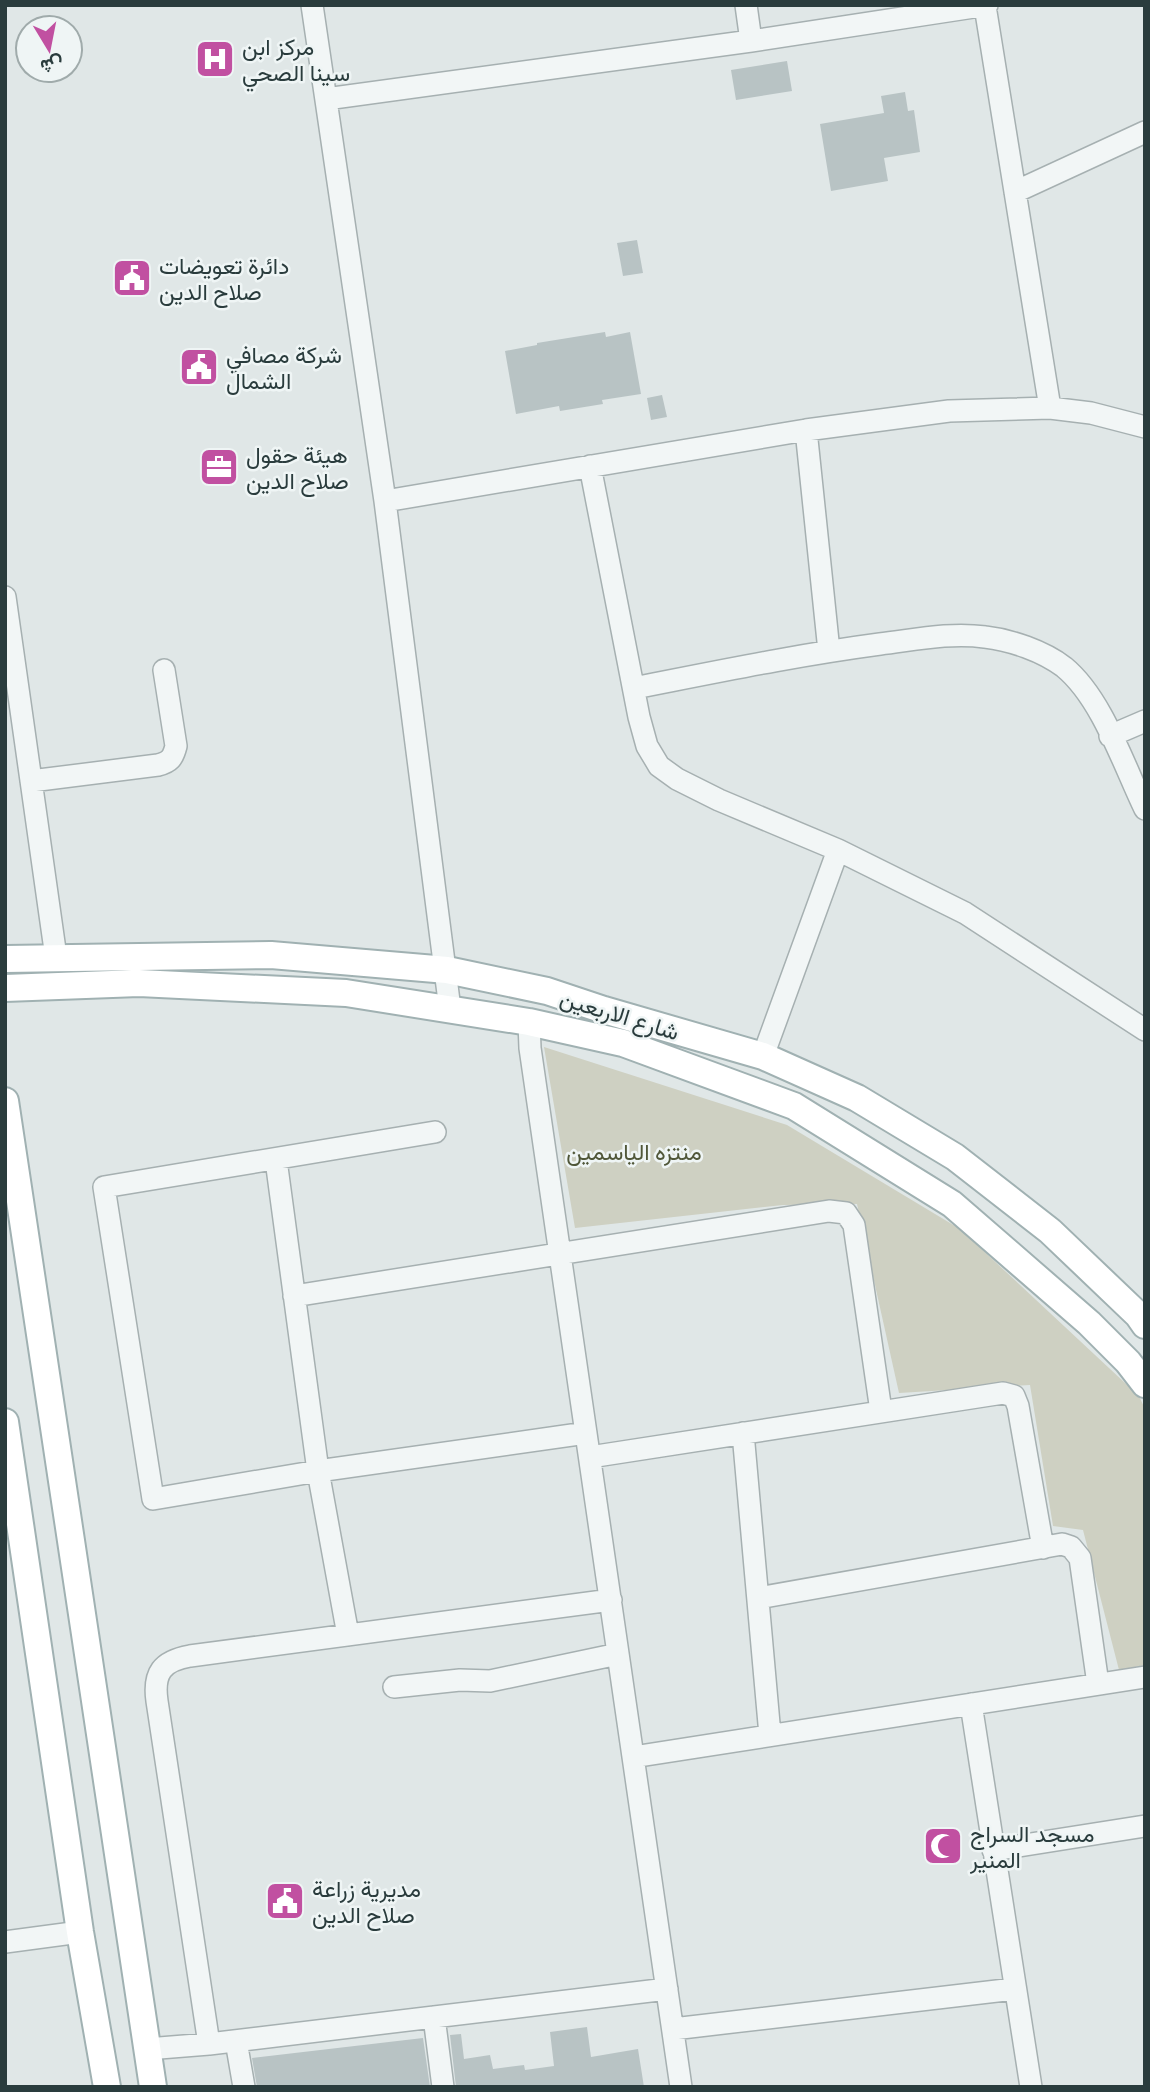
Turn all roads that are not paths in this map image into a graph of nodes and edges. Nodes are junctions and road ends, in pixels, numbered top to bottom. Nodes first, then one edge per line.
1 (312, 5) edge
2 (746, 5) edge
3 (986, 5) edge
4 (751, 41) junction
5 (326, 99) junction
6 (1145, 132) edge
7 (1015, 192) junction
8 (1050, 408) junction
9 (1145, 426) edge
10 (806, 430) junction
11 (590, 466) junction
12 (385, 501) junction
13 (5, 597) edge
14 (829, 651) junction
15 (164, 670) dead end
16 (634, 688) junction
17 (1145, 721) edge
18 (1110, 736) junction
19 (31, 781) junction
20 (1145, 809) edge
21 (838, 850) junction
22 (56, 957) junction
23 (5, 959) edge
24 (447, 971) junction
25 (5, 988) edge
26 (450, 1009) junction
27 (529, 1022) junction
28 (1145, 1030) edge
29 (763, 1056) junction
30 (5, 1101) edge
31 (435, 1132) dead end
32 (276, 1160) junction
33 (560, 1254) junction
34 (294, 1296) junction
35 (1145, 1325) edge
36 (1145, 1384) edge
37 (881, 1411) junction
38 (5, 1422) edge
39 (586, 1433) junction
40 (743, 1433) junction
41 (8, 1456) edge
42 (590, 1457) junction
43 (318, 1471) junction
44 (1043, 1548) junction
45 (758, 1598) junction
46 (611, 1600) junction
47 (348, 1635) junction
48 (618, 1654) junction
49 (1145, 1677) edge
50 (1098, 1684) junction
51 (394, 1687) dead end
52 (971, 1704) junction
53 (770, 1735) junction
54 (633, 1757) junction
55 (1145, 1826) edge
56 (993, 1850) junction
57 (80, 1932) junction
58 (5, 1942) edge
59 (667, 1989) junction
60 (1014, 1989) junction
61 (434, 2017) junction
62 (673, 2029) junction
63 (236, 2041) junction
64 (209, 2045) junction
65 (147, 2049) junction
66 (107, 2087) edge
67 (153, 2087) edge
68 (244, 2087) edge
69 (443, 2087) edge
70 (681, 2087) edge
71 (1031, 2087) edge

1 - 5 street
2 - 4 street
3 - 4 street
3 - 7 street
4 - 5 street
5 - 12 street
6 - 7 street
7 - 8 street
8 - 9 street
8 - 10 street
10 - 11 street
10 - 14 street
11 - 12 street
11 - 16 street
12 - 24 street
13 - 19 street
14 - 16 street
14 - 18 street
15 - 19 street
16 - 21 street
17 - 18 street
18 - 20 street
19 - 22 street
21 - 28 street
21 - 29 street
22 - 23 main road, شارع الاربعين
22 - 24 main road, شارع الاربعين
24 - 26 street
24 - 29 main road, شارع الاربعين
25 - 26 main road
26 - 27 main road
27 - 33 street
27 - 36 main road
29 - 35 main road, شارع الاربعين
30 - 65 main road
31 - 32 street
32 - 34 street
32 - 43 street
33 - 34 street
33 - 37 street
33 - 39 street
34 - 43 street
37 - 40 street
37 - 44 street
38 - 41 main road
39 - 42 street
39 - 43 street
40 - 42 street
40 - 45 street
41 - 57 main road
42 - 46 street
43 - 47 street
44 - 45 street
44 - 50 street
45 - 53 street
46 - 47 street
46 - 48 street
47 - 64 street
48 - 51 street
48 - 54 street
49 - 50 street
50 - 52 street
52 - 53 street
52 - 56 street
53 - 54 street
54 - 59 street
55 - 56 street
56 - 60 street
57 - 58 street
57 - 66 main road
59 - 61 street
59 - 62 street
60 - 62 street
60 - 71 street
61 - 63 street
61 - 69 street
62 - 70 street
63 - 64 street
63 - 68 street
64 - 65 street
65 - 67 main road

